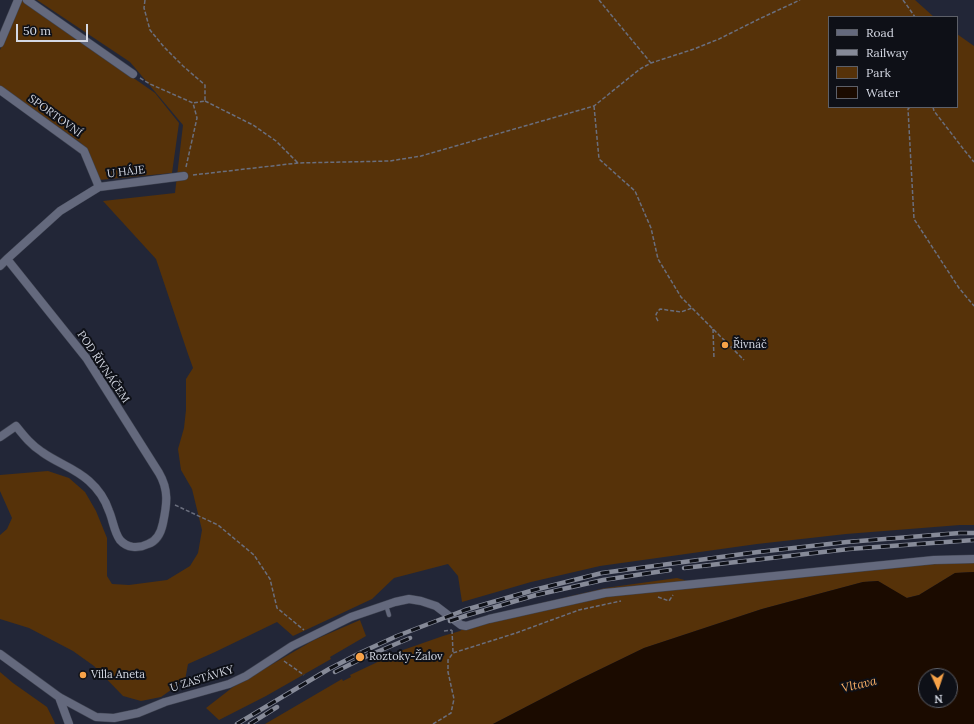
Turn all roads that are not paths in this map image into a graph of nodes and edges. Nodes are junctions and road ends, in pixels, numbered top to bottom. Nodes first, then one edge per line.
1 (18, 0) edge
2 (27, 0) edge
3 (0, 43) edge
4 (133, 74) road end
5 (0, 90) edge
6 (184, 176) road end
7 (99, 187) junction
8 (7, 259) junction
9 (0, 266) edge
10 (0, 437) edge
11 (974, 559) edge
12 (386, 605) junction
13 (389, 615) dead end
14 (0, 654) edge
15 (59, 697) junction
16 (70, 724) edge

1 - 3 street
2 - 4 street
5 - 7 street, SPORTOVNÍ
6 - 7 street, U HÁJE
7 - 8 street, U HÁJE
8 - 9 street, U HÁJE
8 - 10 street, POD ŘIVNÁČEM
11 - 12 street, U ZASTÁVKY
12 - 13 lane
12 - 15 street, U ZASTÁVKY
14 - 15 street, U ZASTÁVKY
15 - 16 street

